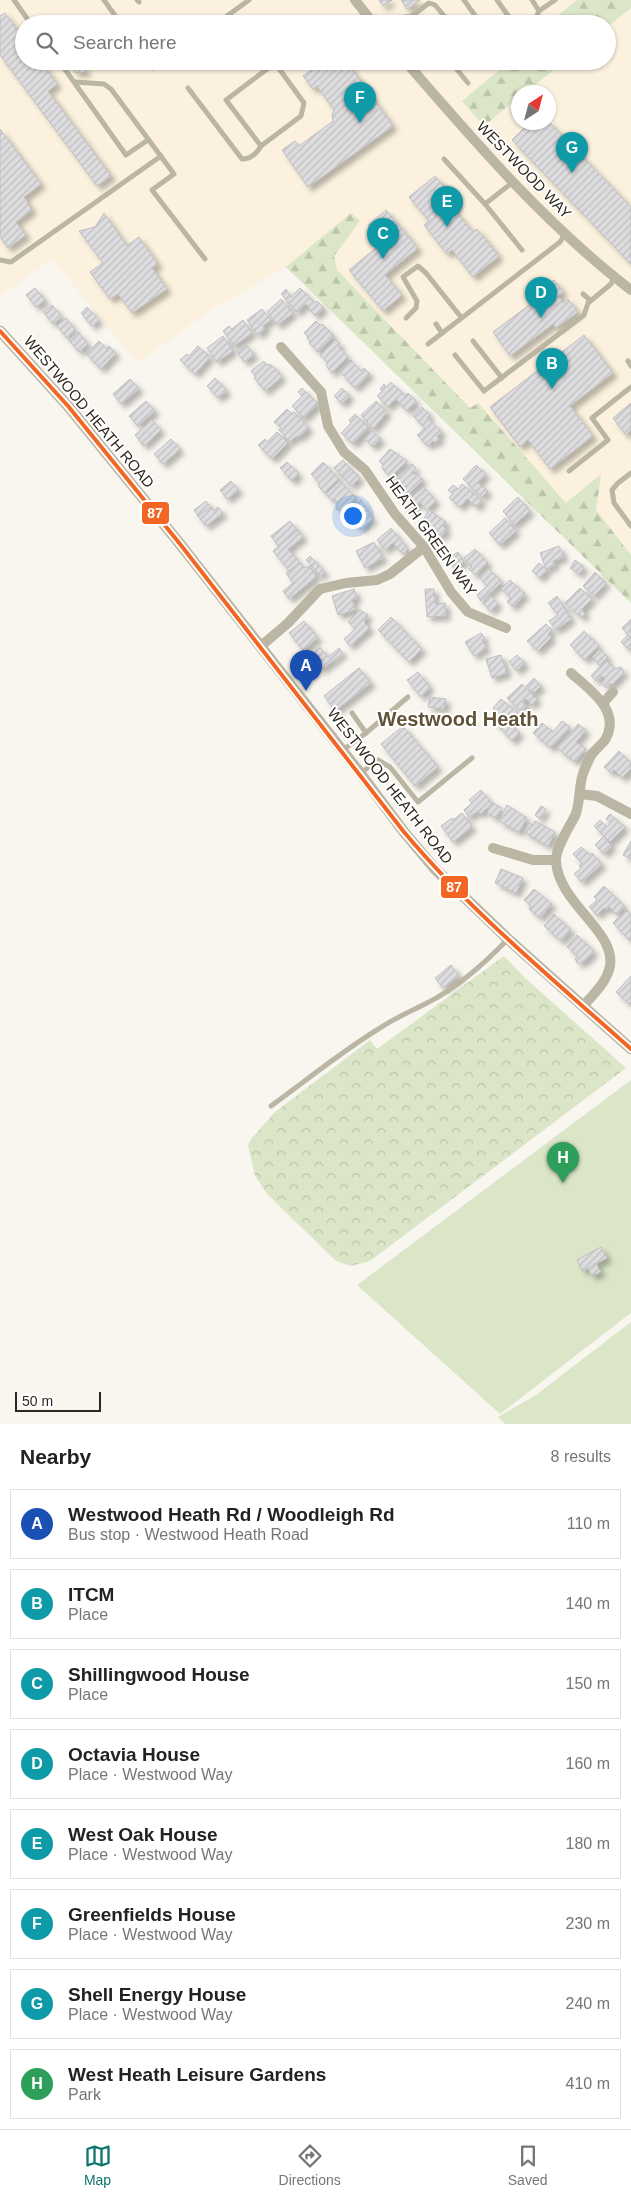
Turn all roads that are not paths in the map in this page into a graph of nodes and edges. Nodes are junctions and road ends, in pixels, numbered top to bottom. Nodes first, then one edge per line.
1 (14, 0) edge
2 (104, 0) edge
3 (248, 0) edge
4 (355, 0) edge
5 (464, 0) edge
6 (497, 0) edge
7 (532, 0) edge
8 (555, 0) edge
9 (539, 11) junction
10 (25, 15) edge
11 (115, 15) edge
12 (228, 15) edge
13 (367, 15) edge
14 (413, 15) edge
15 (443, 15) edge
16 (475, 15) edge
17 (508, 15) edge
18 (537, 15) edge
19 (66, 70) edge
20 (265, 70) edge
21 (281, 70) edge
22 (414, 70) edge
23 (457, 70) edge
24 (75, 82) junction
25 (468, 83) dead end
26 (188, 88) dead end
27 (148, 140) junction
28 (261, 146) junction
29 (161, 156) junction
30 (444, 159) dead end
31 (514, 181) junction
32 (485, 204) junction
33 (564, 234) junction
34 (522, 250) dead end
35 (0, 260) edge
36 (205, 260) dead end
37 (614, 277) junction
38 (631, 290) edge
39 (583, 294) dead end
40 (590, 300) junction
41 (406, 318) dead end
42 (461, 318) junction
43 (436, 324) dead end
44 (0, 331) edge
45 (442, 332) junction
46 (473, 341) dead end
47 (428, 344) dead end
48 (281, 347) dead end
49 (455, 355) dead end
50 (502, 378) junction
51 (631, 387) edge
52 (569, 471) dead end
53 (631, 473) edge
54 (631, 526) edge
55 (424, 547) junction
56 (506, 628) dead end
57 (261, 646) junction
58 (571, 673) dead end
59 (613, 692) dead end
60 (408, 697) dead end
61 (604, 702) junction
62 (352, 713) dead end
63 (366, 733) junction
64 (342, 750) junction
65 (472, 758) dead end
66 (360, 773) junction
67 (580, 794) junction
68 (631, 814) edge
69 (494, 848) dead end
70 (556, 860) junction
71 (508, 939) junction
72 (583, 1006) junction
73 (631, 1049) edge
74 (272, 1106) dead end

1 - 10 lane
2 - 11 lane
3 - 12 lane
4 - 13 street
5 - 16 lane
6 - 17 lane
7 - 9 lane
8 - 9 lane
9 - 18 lane
14 - 15 lane
19 - 24 lane
20 - 28 lane
21 - 28 lane
22 - 31 street, WESTWOOD WAY
23 - 25 lane
24 - 27 lane
24 - 27 lane
26 - 28 lane
27 - 29 lane
29 - 35 lane
29 - 36 lane
30 - 32 lane
31 - 32 lane
31 - 33 street, WESTWOOD WAY
32 - 34 lane
33 - 37 street, WESTWOOD WAY
33 - 42 lane
37 - 38 street, WESTWOOD WAY
37 - 40 lane
39 - 40 lane
40 - 50 lane
41 - 42 lane
42 - 45 lane
43 - 45 lane
44 - 57 street, WESTWOOD HEATH ROAD
45 - 47 lane
46 - 50 lane
48 - 55 street, HEATH GREEN WAY
49 - 50 lane
51 - 52 lane
53 - 54 lane
55 - 56 street, HEATH GREEN WAY
55 - 57 street
57 - 64 street, WESTWOOD HEATH ROAD
58 - 61 street
59 - 61 street
60 - 63 lane
61 - 67 street
62 - 63 lane
63 - 64 lane
64 - 66 street, WESTWOOD HEATH ROAD
65 - 66 lane
66 - 71 street, WESTWOOD HEATH ROAD
67 - 68 street
67 - 70 street
69 - 70 street
70 - 72 street
71 - 72 street, WESTWOOD HEATH ROAD
71 - 74 lane
72 - 73 street, WESTWOOD HEATH ROAD

